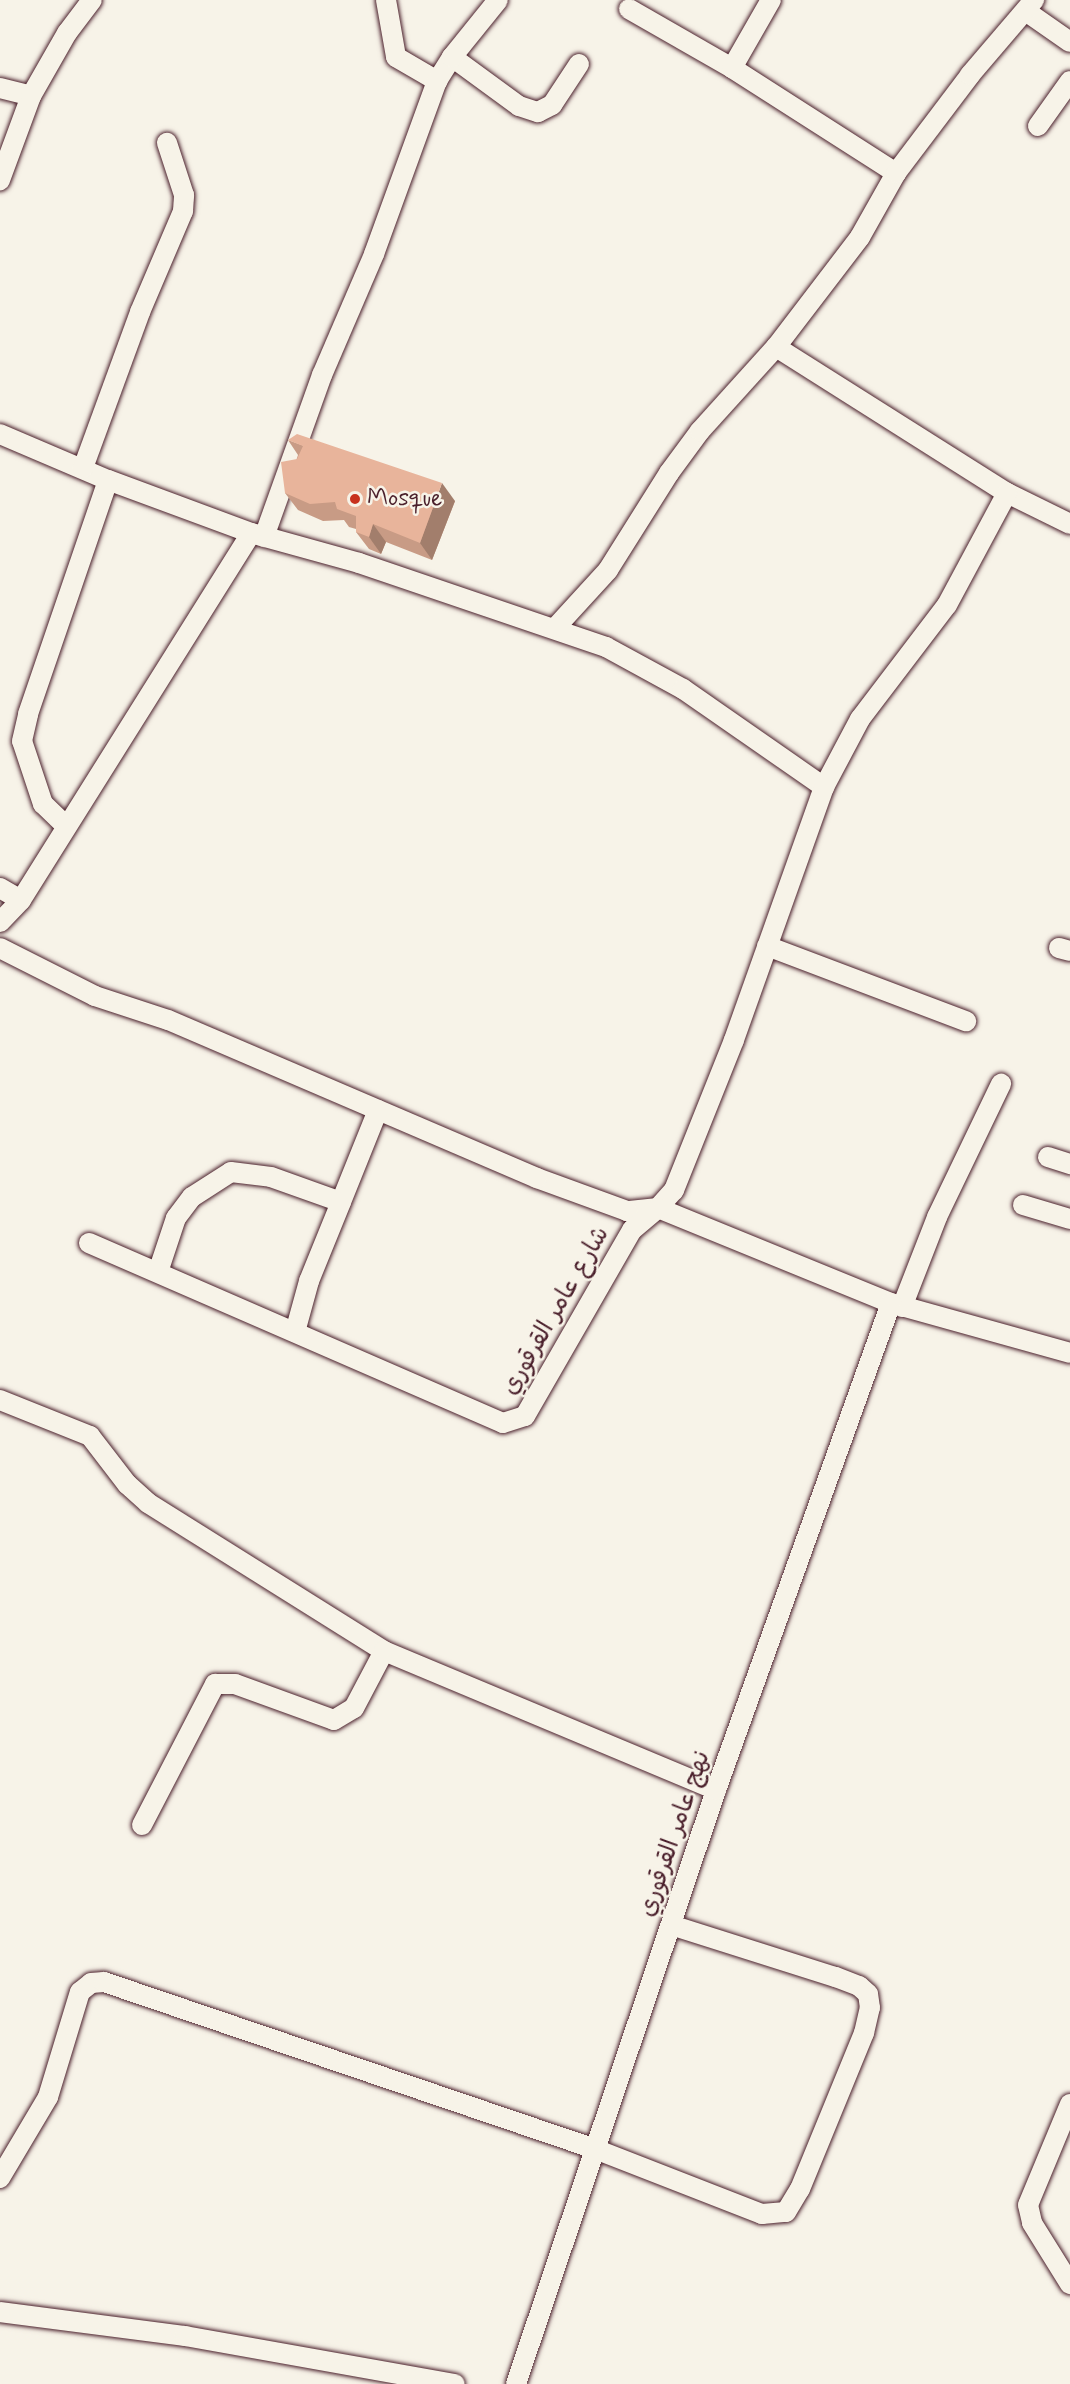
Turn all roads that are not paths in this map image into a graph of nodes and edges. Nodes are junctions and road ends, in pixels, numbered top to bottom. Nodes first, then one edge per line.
1 (92, 0) edge
2 (386, 0) edge
3 (498, 0) edge
4 (771, 0) edge
5 (1031, 6) edge
6 (629, 9) dead end
7 (1070, 42) edge
8 (452, 57) junction
9 (579, 64) dead end
10 (732, 68) junction
11 (437, 81) junction
12 (1070, 81) edge
13 (0, 88) edge
14 (31, 96) junction
15 (1038, 126) dead end
16 (167, 143) dead end
17 (0, 146) edge
18 (896, 173) junction
19 (2, 176) edge
20 (776, 347) junction
21 (0, 434) edge
22 (83, 468) junction
23 (108, 480) junction
24 (1007, 493) junction
25 (1070, 524) edge
26 (258, 535) junction
27 (556, 627) junction
28 (824, 787) junction
29 (66, 826) junction
30 (0, 888) edge
31 (21, 900) junction
32 (0, 922) edge
33 (767, 946) junction
34 (0, 948) edge
35 (966, 1021) dead end
36 (1001, 1084) dead end
37 (378, 1110) junction
38 (1048, 1157) dead end
39 (1070, 1164) edge
40 (341, 1202) junction
41 (1023, 1205) dead end
42 (658, 1208) junction
43 (1070, 1219) edge
44 (89, 1243) dead end
45 (158, 1272) junction
46 (896, 1305) junction
47 (295, 1332) junction
48 (1070, 1353) edge
49 (0, 1400) edge
50 (384, 1651) junction
51 (716, 1790) junction
52 (141, 1825) dead end
53 (671, 1925) junction
54 (1069, 2109) edge
55 (595, 2149) junction
56 (0, 2178) edge
57 (1070, 2284) edge
58 (0, 2312) edge
59 (455, 2384) edge
60 (516, 2384) edge

1 - 14 street
2 - 11 street
3 - 8 street
4 - 10 street
5 - 7 street
5 - 18 street
6 - 10 street
8 - 9 street
8 - 11 street
10 - 18 street
11 - 26 street
12 - 15 street
13 - 14 street
14 - 19 street
16 - 22 street
17 - 19 street
18 - 20 street
20 - 24 street
20 - 27 street
21 - 22 street
22 - 23 street
23 - 26 street
23 - 29 street
24 - 25 street
24 - 28 street, شارع عامر القرقوري
26 - 27 street
26 - 29 street
27 - 28 street
28 - 33 street, شارع عامر القرقوري
29 - 31 street
30 - 31 street
31 - 32 street
33 - 35 street
33 - 42 street, شارع عامر القرقوري
34 - 37 street
36 - 46 street, نهج عامر القرقوري
37 - 40 street
37 - 42 street
38 - 39 street
40 - 45 street
40 - 47 street
41 - 43 street
42 - 46 street
42 - 47 street, شارع عامر القرقوري
44 - 45 street, شارع عامر القرقوري
45 - 47 street, شارع عامر القرقوري
46 - 48 street
46 - 51 street, نهج عامر القرقوري
49 - 50 street
50 - 51 street
50 - 52 street
51 - 53 street, نهج عامر القرقوري
53 - 55 street, نهج عامر القرقوري
53 - 55 street
54 - 57 street
55 - 56 street
55 - 60 street, نهج عامر القرقوري
58 - 59 street

